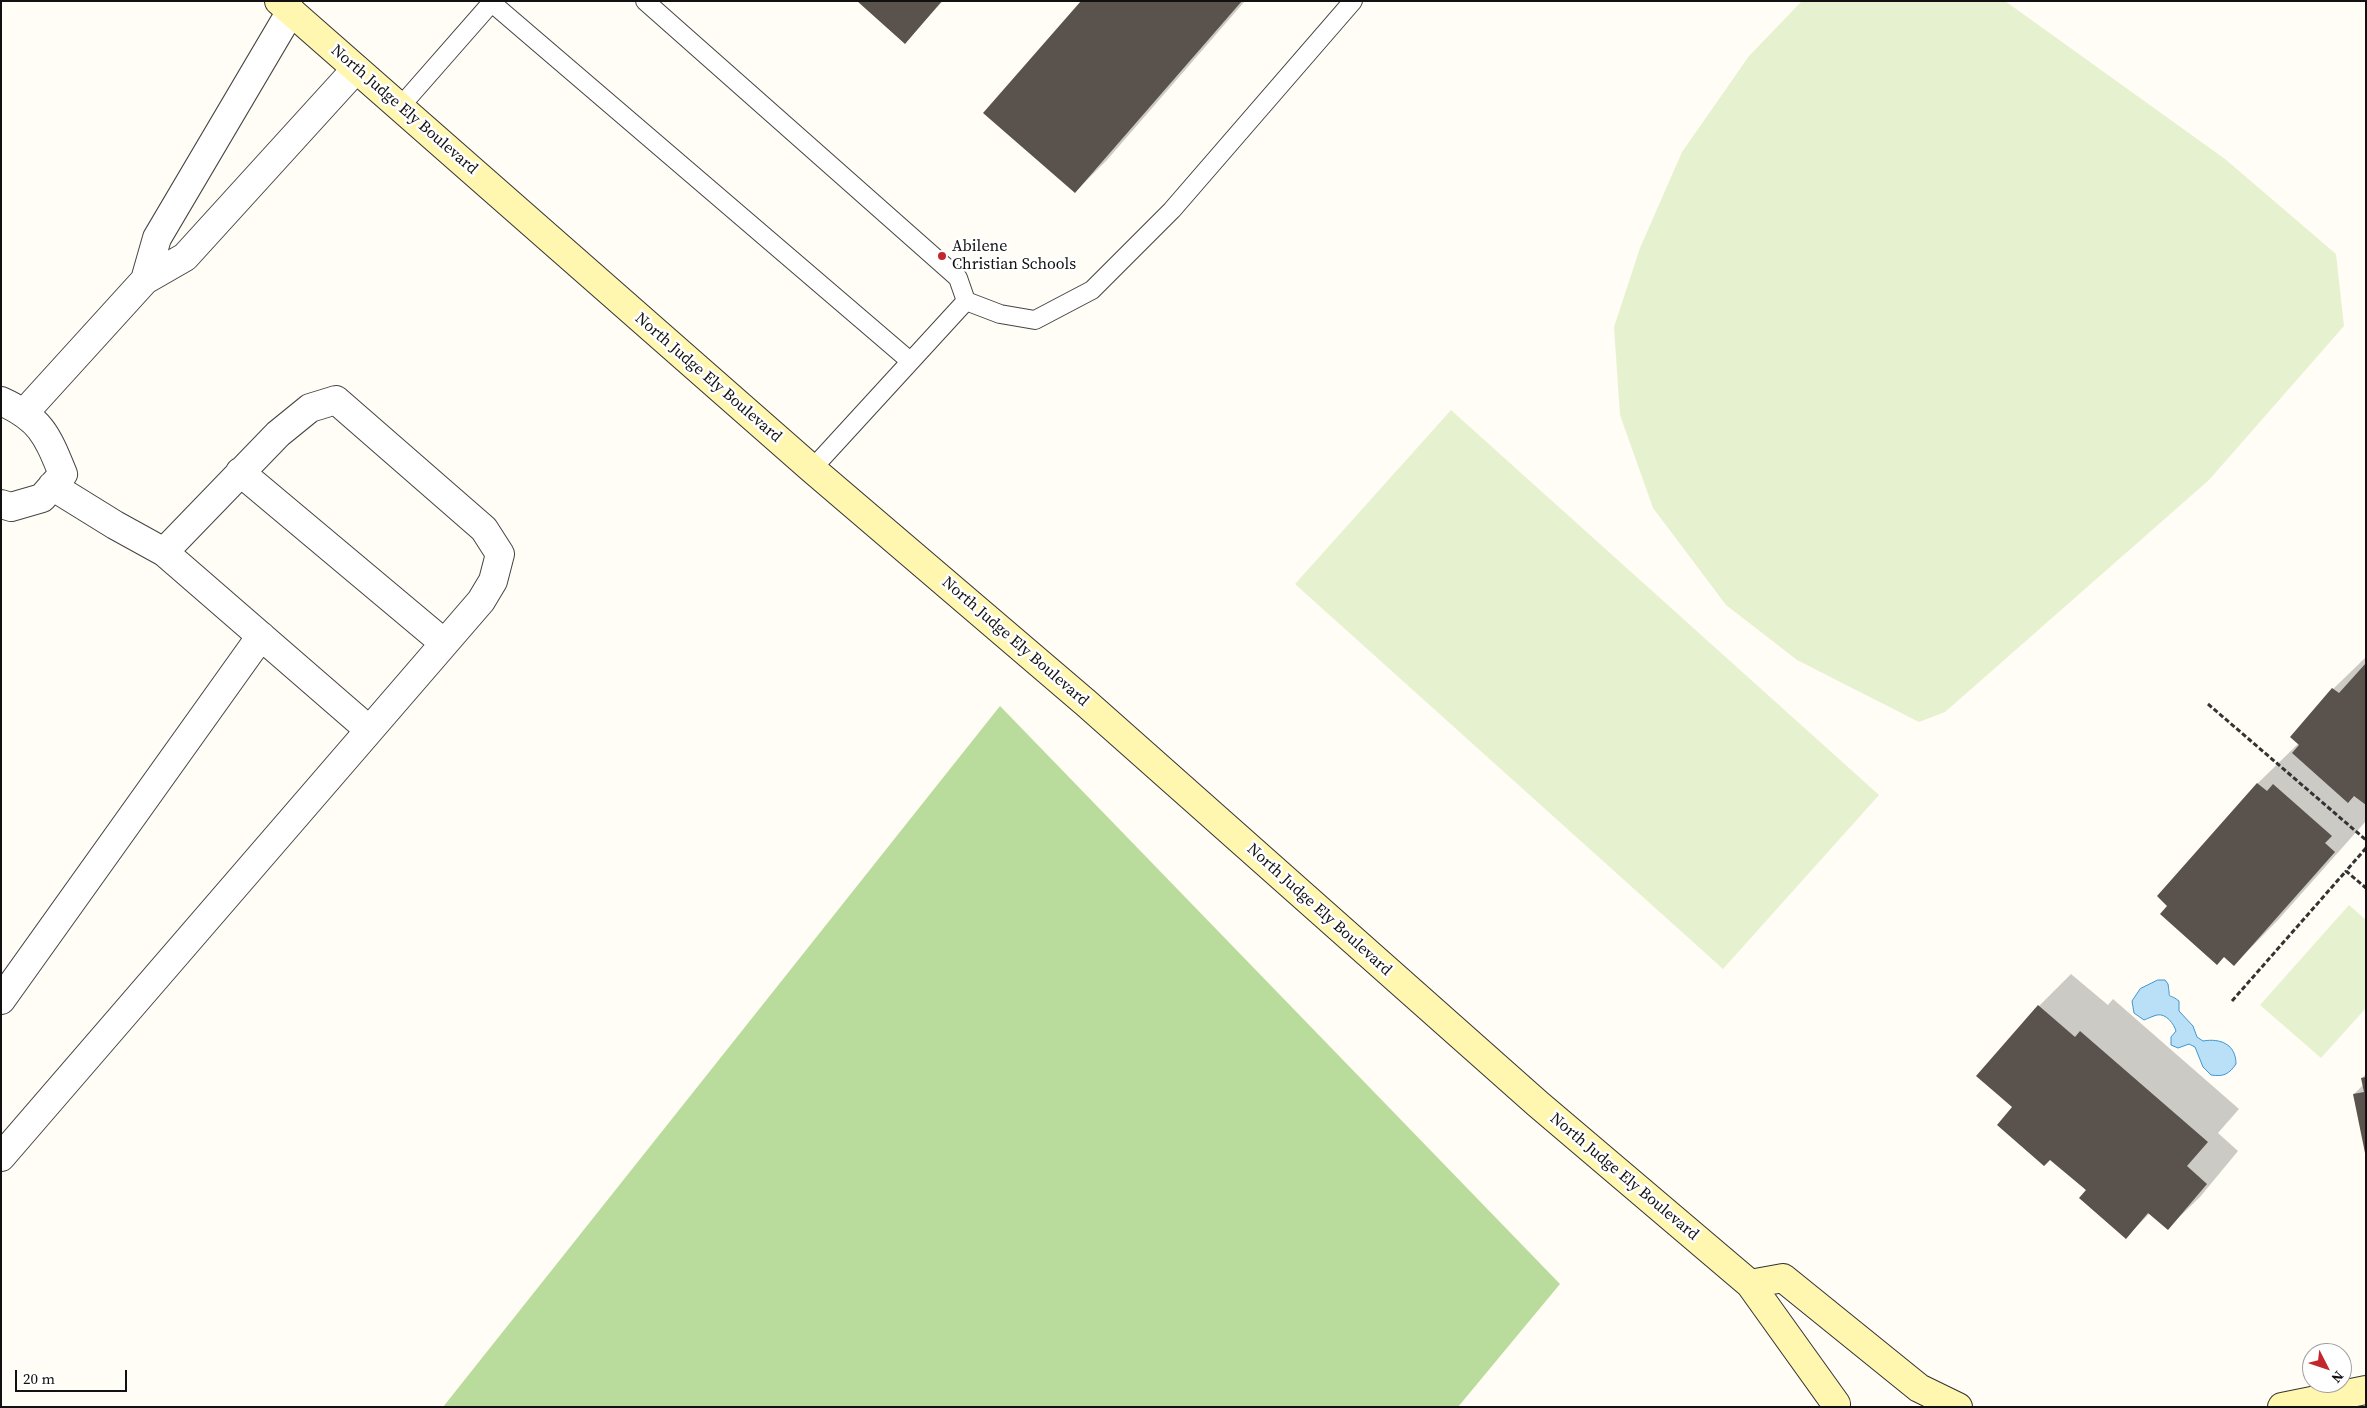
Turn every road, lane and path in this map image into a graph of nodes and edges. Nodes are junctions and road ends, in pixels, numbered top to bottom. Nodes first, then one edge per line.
1 (645, 1) edge
2 (1353, 1) edge
3 (493, 2) edge
4 (285, 6) edge
5 (356, 69) junction
6 (400, 106) junction
7 (145, 280) junction
8 (966, 301) junction
9 (910, 361) junction
10 (13, 407) edge
11 (812, 469) junction
12 (240, 472) junction
13 (52, 486) junction
14 (1, 504) edge
15 (164, 552) junction
16 (261, 636) junction
17 (444, 643) junction
18 (2208, 704) dead end
19 (368, 730) junction
20 (2366, 840) edge
21 (2366, 848) edge
22 (2346, 871) junction
23 (2366, 888) edge
24 (1, 1000) edge
25 (2232, 1000) dead end
26 (1, 1157) edge
27 (1750, 1284) junction
28 (2366, 1390) edge
29 (1835, 1407) edge
30 (1958, 1407) edge
31 (2282, 1407) edge

1 - 8 lane
2 - 8 lane
3 - 6 lane
3 - 9 lane
4 - 5 street, North Judge Ely Boulevard
4 - 7 street
5 - 6 street, North Judge Ely Boulevard
5 - 7 street
6 - 11 street, North Judge Ely Boulevard
7 - 10 street
8 - 9 lane
9 - 11 lane
10 - 13 street
11 - 27 street, North Judge Ely Boulevard
12 - 15 street
12 - 17 street
12 - 17 street
13 - 14 street
13 - 15 street
15 - 16 street
16 - 19 street
16 - 24 street
17 - 19 street
18 - 20 path
19 - 26 street
21 - 22 path
22 - 23 path
22 - 25 path
27 - 29 street, North Judge Ely Boulevard
27 - 30 street
28 - 31 street

